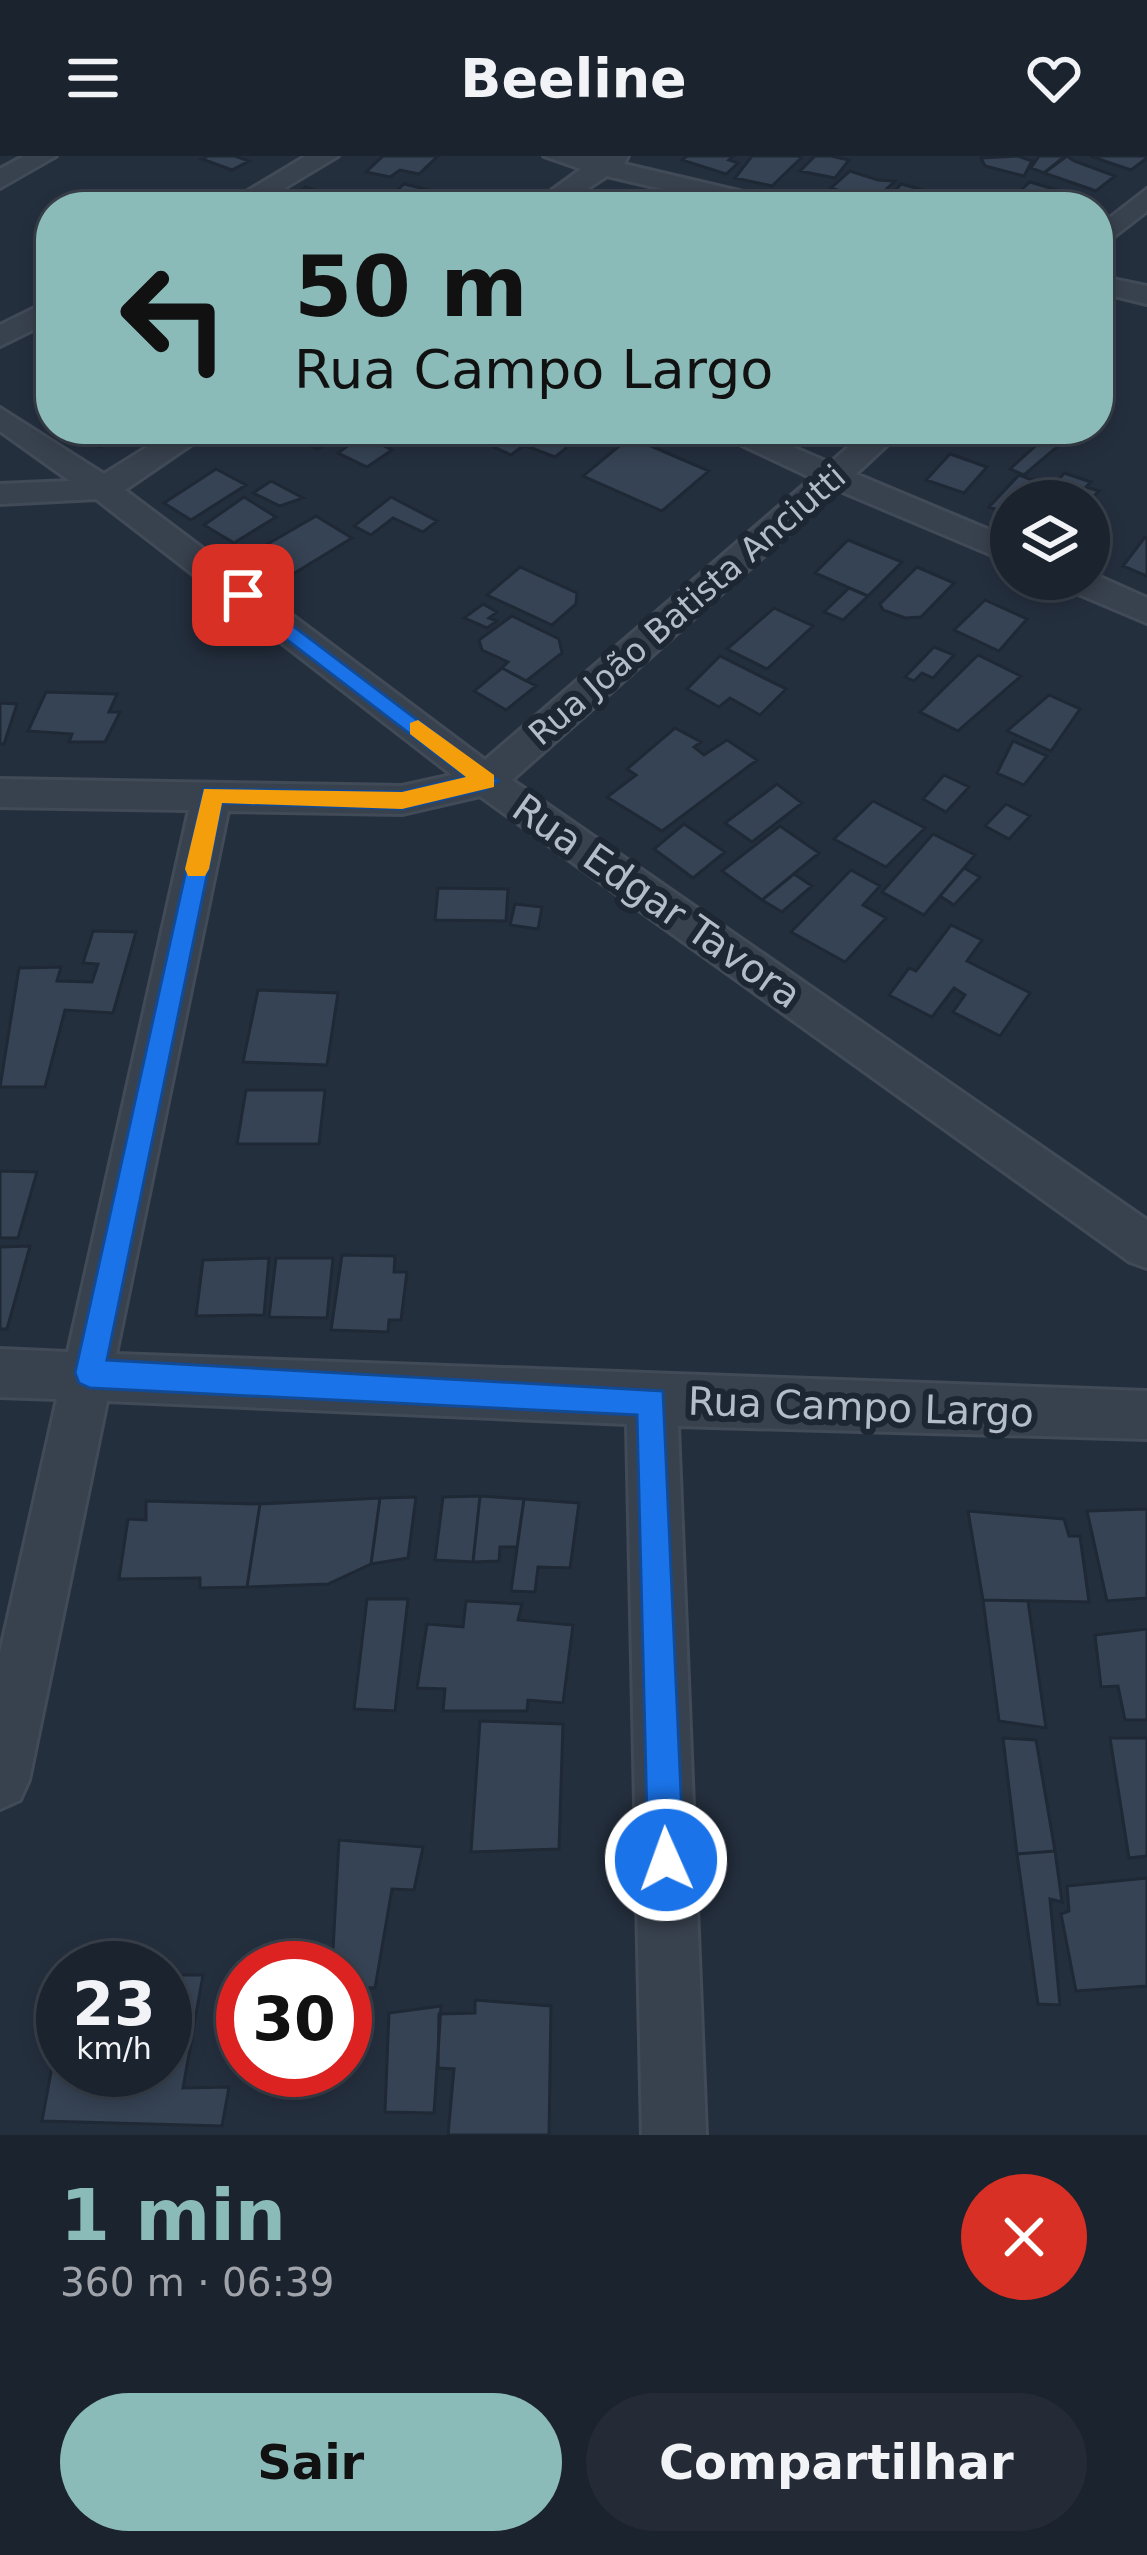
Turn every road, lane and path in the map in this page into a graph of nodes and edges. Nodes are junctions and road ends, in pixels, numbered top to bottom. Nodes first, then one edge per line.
1 (43, 156) edge
2 (325, 156) edge
3 (557, 156) edge
4 (611, 161) edge
5 (0, 180) edge
6 (261, 192) edge
7 (564, 192) edge
8 (720, 192) edge
9 (1147, 197) edge
10 (1113, 228) edge
11 (1113, 288) edge
12 (1147, 296) edge
13 (36, 318) edge
14 (0, 338) edge
15 (0, 417) edge
16 (36, 442) edge
17 (39, 444) edge
18 (175, 444) edge
19 (760, 444) edge
20 (871, 444) edge
21 (836, 476) junction
22 (104, 489) junction
23 (0, 494) edge
24 (990, 543) edge
25 (1110, 595) edge
26 (1147, 611) edge
27 (486, 781) junction
28 (0, 793) edge
29 (212, 795) junction
30 (1147, 1247) edge
31 (0, 1372) edge
32 (90, 1373) junction
33 (652, 1401) junction
34 (1147, 1415) edge
35 (0, 1780) edge
36 (674, 2135) edge

1 - 5 street
2 - 6 street
3 - 4 street
4 - 7 street
4 - 8 street
9 - 10 street
11 - 12 street
13 - 14 street
15 - 16 street, Rua Edgar Tavora
17 - 22 street, Rua Edgar Tavora
18 - 22 street
19 - 21 street
20 - 21 street, Rua João Batista Anciutti
21 - 24 street
21 - 27 street, Rua João Batista Anciutti
22 - 23 street
22 - 27 street, Rua Edgar Tavora
25 - 26 street
27 - 29 street
27 - 30 street, Rua Edgar Tavora
28 - 29 street
29 - 32 street
31 - 32 street, Rua Campo Largo
32 - 33 street, Rua Campo Largo
32 - 35 street
33 - 34 street, Rua Campo Largo
33 - 36 street

